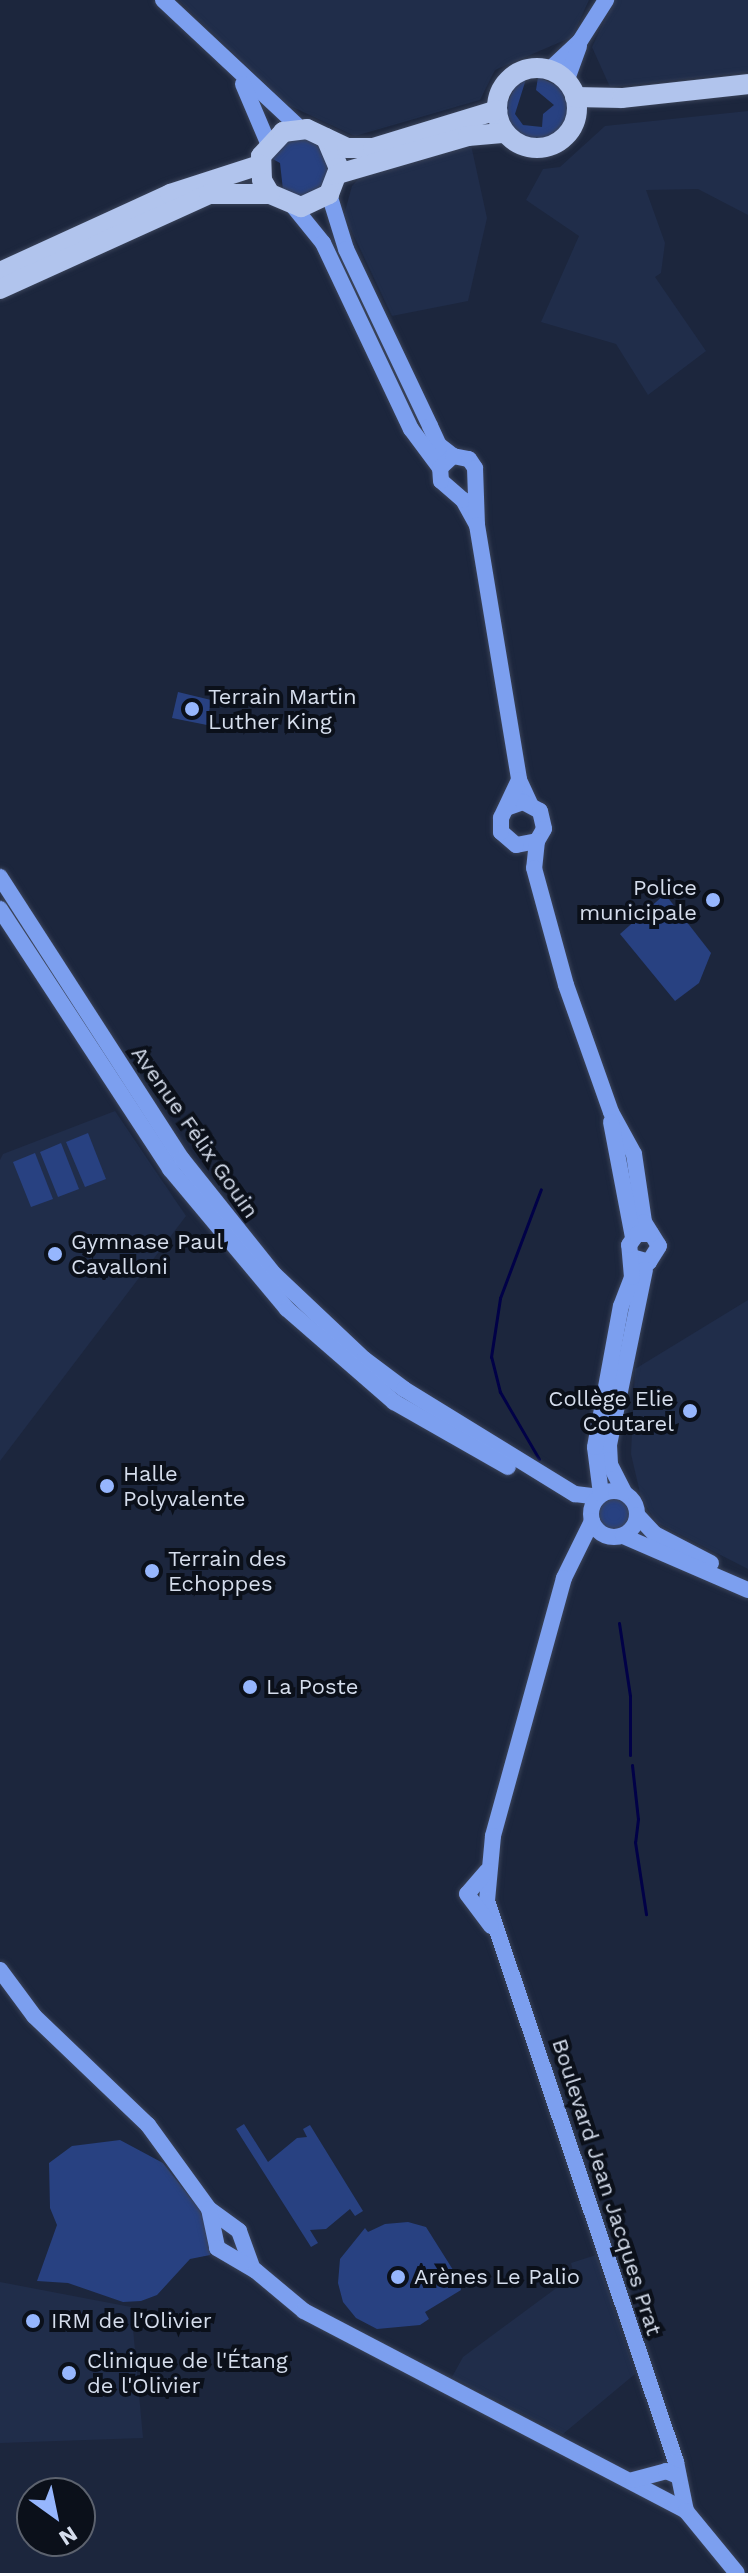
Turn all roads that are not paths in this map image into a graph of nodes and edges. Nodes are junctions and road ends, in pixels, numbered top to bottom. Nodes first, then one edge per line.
1 (163, 0) edge
2 (606, 0) edge
3 (241, 79) junction
4 (564, 83) junction
5 (748, 84) edge
6 (622, 98) junction
7 (497, 110) junction
8 (576, 118) junction
9 (300, 128) junction
10 (505, 133) junction
11 (326, 138) junction
12 (268, 143) junction
13 (260, 165) junction
14 (338, 174) junction
15 (270, 194) junction
16 (329, 194) junction
17 (293, 206) junction
18 (0, 272) edge
19 (0, 289) edge
20 (453, 456) junction
21 (440, 468) junction
22 (476, 479) junction
23 (455, 492) junction
24 (477, 525) junction
25 (519, 780) junction
26 (530, 804) junction
27 (509, 807) junction
28 (537, 841) junction
29 (516, 845) junction
30 (534, 868) junction
31 (0, 877) edge
32 (0, 909) edge
33 (611, 1112) junction
34 (651, 1234) junction
35 (633, 1237) junction
36 (632, 1257) junction
37 (649, 1262) junction
38 (624, 1492) junction
39 (600, 1496) junction
40 (637, 1515) junction
41 (591, 1517) junction
42 (615, 1536) junction
43 (576, 1549) junction
44 (748, 1581) edge
45 (748, 1590) edge
46 (0, 1970) edge
47 (221, 2229) junction
48 (241, 2243) junction
49 (226, 2253) junction
50 (256, 2271) junction
51 (668, 2485) junction
52 (737, 2573) edge

1 - 3 main road
2 - 4 main road
3 - 9 main road
3 - 12 main road
4 - 6 main road
4 - 7 main road
4 - 8 main road
5 - 6 main road
6 - 8 main road
7 - 10 main road
7 - 11 main road
8 - 10 main road
9 - 11 main road
9 - 12 main road
10 - 14 main road
11 - 14 main road
12 - 13 main road
13 - 15 main road
13 - 18 main road
14 - 16 main road
15 - 17 main road
15 - 19 main road
16 - 17 main road
16 - 20 main road
17 - 21 main road
20 - 21 main road
20 - 22 main road
21 - 23 main road
22 - 23 main road
22 - 24 main road
23 - 24 main road
24 - 25 main road
25 - 26 main road
25 - 27 main road
26 - 27 main road
26 - 28 main road
27 - 29 main road
28 - 29 main road
28 - 30 main road
29 - 30 main road
30 - 33 main road
31 - 39 main road, Avenue Félix Gouin
32 - 41 main road, Avenue Félix Gouin
33 - 34 main road
33 - 35 main road
34 - 35 main road
34 - 37 main road
35 - 36 main road
36 - 37 main road
36 - 39 main road
37 - 38 main road
38 - 39 main road
38 - 40 main road
39 - 41 main road
40 - 42 main road
40 - 44 main road
41 - 42 main road
41 - 43 main road, Boulevard Jean Jacques Prat
42 - 43 main road
42 - 45 main road
43 - 51 main road, Boulevard Jean Jacques Prat
46 - 47 main road
47 - 48 main road
47 - 49 main road
48 - 49 main road
48 - 50 main road
49 - 50 main road
50 - 51 main road
51 - 52 main road

